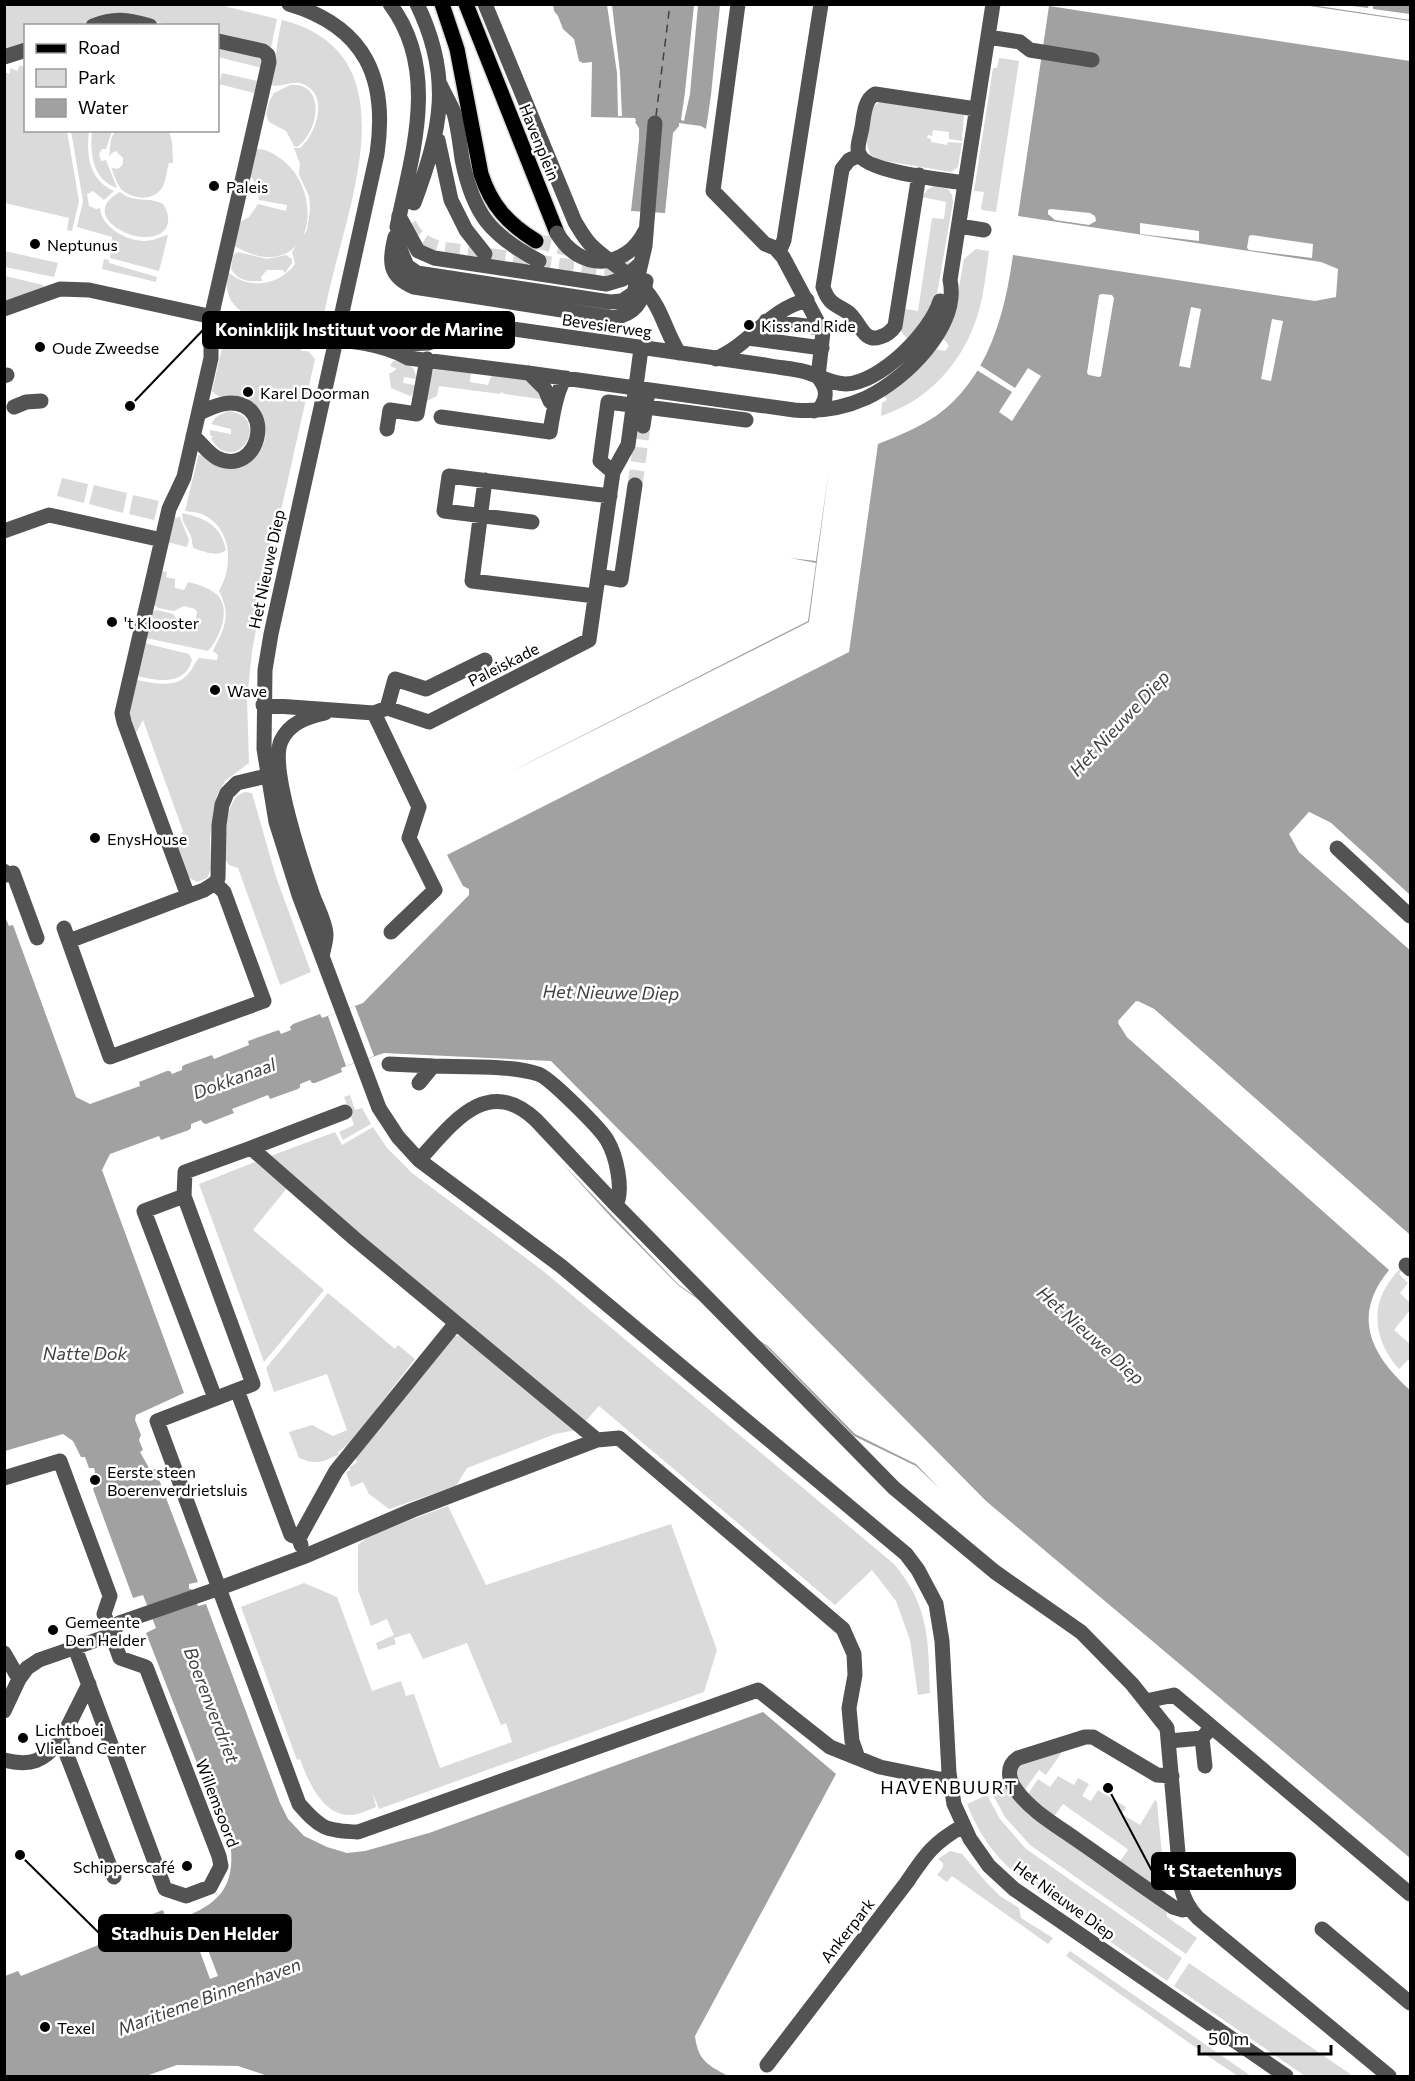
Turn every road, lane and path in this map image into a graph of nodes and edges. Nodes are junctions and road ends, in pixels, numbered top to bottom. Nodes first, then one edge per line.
1 (289, 4) edge
2 (390, 4) edge
3 (417, 4) edge
4 (442, 4) edge
5 (466, 4) edge
6 (485, 4) edge
7 (738, 4) edge
8 (821, 4) edge
9 (993, 4) edge
10 (99, 24) edge
11 (142, 24) edge
12 (988, 37) junction
13 (219, 41) edge
14 (24, 51) edge
15 (4, 57) edge
16 (1092, 60) dead end
17 (440, 84) junction
18 (976, 109) junction
19 (656, 123) dead end
20 (436, 134) junction
21 (860, 156) junction
22 (919, 175) junction
23 (965, 183) junction
24 (414, 203) dead end
25 (399, 216) junction
26 (959, 226) junction
27 (646, 228) junction
28 (984, 230) dead end
29 (557, 233) joint
30 (395, 237) junction
31 (536, 241) tunnel mouth
32 (645, 246) junction
33 (485, 254) dead end
34 (782, 257) junction
35 (539, 261) dead end
36 (641, 263) junction
37 (950, 280) junction
38 (807, 300) junction
39 (4, 309) edge
40 (211, 318) junction
41 (766, 321) junction
42 (822, 328) junction
43 (748, 338) junction
44 (335, 340) junction
45 (822, 348) junction
46 (393, 349) junction
47 (641, 349) junction
48 (679, 353) junction
49 (427, 359) junction
50 (716, 359) junction
51 (528, 373) junction
52 (818, 377) junction
53 (566, 378) junction
54 (636, 389) junction
55 (41, 401) dead end
56 (554, 405) junction
57 (640, 406) junction
58 (14, 407) dead end
59 (814, 411) junction
60 (199, 413) junction
61 (441, 417) dead end
62 (746, 420) dead end
63 (643, 426) tunnel mouth
64 (387, 429) dead end
65 (193, 436) junction
66 (613, 472) junction
67 (485, 480) junction
68 (635, 485) tunnel mouth
69 (610, 496) junction
70 (481, 516) junction
71 (532, 522) dead end
72 (4, 531) edge
73 (162, 540) junction
74 (598, 576) junction
75 (595, 596) junction
76 (485, 660) dead end
77 (263, 705) junction
78 (345, 711) junction
79 (380, 711) junction
80 (267, 776) junction
81 (1337, 848) dead end
82 (4, 871) edge
83 (215, 883) junction
84 (188, 896) junction
85 (1410, 916) edge
86 (391, 932) dead end
87 (37, 938) dead end
88 (322, 957) junction
89 (389, 1064) dead end
90 (433, 1066) junction
91 (419, 1083) dead end
92 (345, 1112) dead end
93 (251, 1148) junction
94 (419, 1160) junction
95 (184, 1196) junction
96 (616, 1205) junction
97 (456, 1323) junction
98 (237, 1390) junction
99 (215, 1398) junction
100 (597, 1440) junction
101 (4, 1478) edge
102 (299, 1538) junction
103 (303, 1557) junction
104 (220, 1588) junction
105 (115, 1629) junction
106 (75, 1648) junction
107 (4, 1653) edge
108 (19, 1679) junction
109 (89, 1684) junction
110 (1146, 1701) junction
111 (4, 1711) edge
112 (1207, 1732) junction
113 (62, 1740) junction
114 (1168, 1741) junction
115 (858, 1758) junction
116 (4, 1760) edge
117 (1205, 1767) dead end
118 (1172, 1776) junction
119 (949, 1779) junction
120 (963, 1826) junction
121 (114, 1877) dead end
122 (1410, 1894) edge
123 (1190, 1908) junction
124 (1322, 1929) dead end
125 (1410, 2004) edge
126 (767, 2065) dead end
127 (1286, 2076) edge
128 (1389, 2076) edge

1 - 44 street, Het Nieuwe Diep
2 - 25 street
3 - 17 street
4 - 31 main road
5 - 29 main road, Havenplein
6 - 48 street, Havenplein
7 - 34 street
8 - 34 street
9 - 12 street, Bevesierweg
10 - 11 street
12 - 16 street
12 - 18 street, Bevesierweg
13 - 40 street
14 - 15 street
17 - 20 street
17 - 35 street
18 - 21 street
18 - 23 street, Bevesierweg
19 - 27 street, bridge
20 - 24 street
20 - 33 street
21 - 22 street
21 - 22 street
22 - 23 street
23 - 26 street, Bevesierweg
25 - 30 street, bridge
25 - 36 street, bridge
26 - 28 street
26 - 37 street, Bevesierweg
27 - 29 street, Havenplein, bridge
27 - 32 street, bridge
30 - 32 street, bridge
30 - 36 street, bridge
32 - 36 street, bridge
34 - 38 street
37 - 52 street, Bevesierweg
37 - 59 street, Bevesierweg
38 - 41 street
38 - 42 street
39 - 40 street, Bevesierweg
40 - 44 street, Bevesierweg
40 - 60 street
41 - 42 street
41 - 43 street
42 - 45 street
43 - 45 street
43 - 50 street
44 - 46 street, Bevesierweg
44 - 77 street, Het Nieuwe Diep
45 - 52 street
46 - 47 street, Bevesierweg
46 - 49 street, Bevesierweg
47 - 48 street, Bevesierweg
47 - 54 street, Paleiskade
48 - 50 street, Bevesierweg
49 - 51 street, Bevesierweg
49 - 64 street
50 - 52 street, Bevesierweg
51 - 53 street, Bevesierweg
51 - 56 street
52 - 59 street
53 - 54 street, Bevesierweg
53 - 56 street
54 - 57 street, Paleiskade
54 - 59 street, Bevesierweg
55 - 58 street
56 - 61 street
57 - 62 street
57 - 63 street, Paleiskade
57 - 66 street, Paleiskade
57 - 66 street
60 - 65 street
60 - 65 street
65 - 73 street
66 - 69 street, Paleiskade
67 - 69 street
67 - 70 street
67 - 70 street
68 - 74 street
69 - 74 street, Paleiskade
70 - 71 street
70 - 75 street
72 - 73 street
73 - 84 street
74 - 75 street, Paleiskade
75 - 79 street, Paleiskade
76 - 79 street
77 - 78 street, Paleiskade
77 - 80 street, Het Nieuwe Diep
78 - 79 street, Paleiskade
78 - 88 street, Paleiskade
79 - 86 street
80 - 83 street
80 - 88 street, Het Nieuwe Diep
81 - 85 street
82 - 87 street
83 - 84 street
83 - 84 street
88 - 94 street, Het Nieuwe Diep
89 - 90 street
90 - 91 street
90 - 96 street
92 - 93 street
93 - 95 street
93 - 97 street
94 - 96 street
94 - 119 street, Het Nieuwe Diep
95 - 98 street
95 - 99 street
96 - 110 street
97 - 100 street
97 - 102 street
98 - 99 street
98 - 102 street
99 - 104 street
100 - 103 street
100 - 115 street
101 - 105 street
102 - 103 street
103 - 104 street
104 - 105 street
104 - 115 street
105 - 106 street
105 - 109 street, Willemsoord
106 - 108 street
106 - 109 street, Willemsoord
107 - 108 street
108 - 111 street
109 - 113 street
110 - 112 street
110 - 114 street
112 - 114 street
112 - 117 street
112 - 122 street
113 - 116 street
113 - 121 street
114 - 118 street
115 - 119 street
118 - 123 street
118 - 123 street
119 - 120 street, Het Nieuwe Diep
120 - 126 street, Ankerpark
120 - 127 street, Het Nieuwe Diep
123 - 128 street
124 - 125 street

